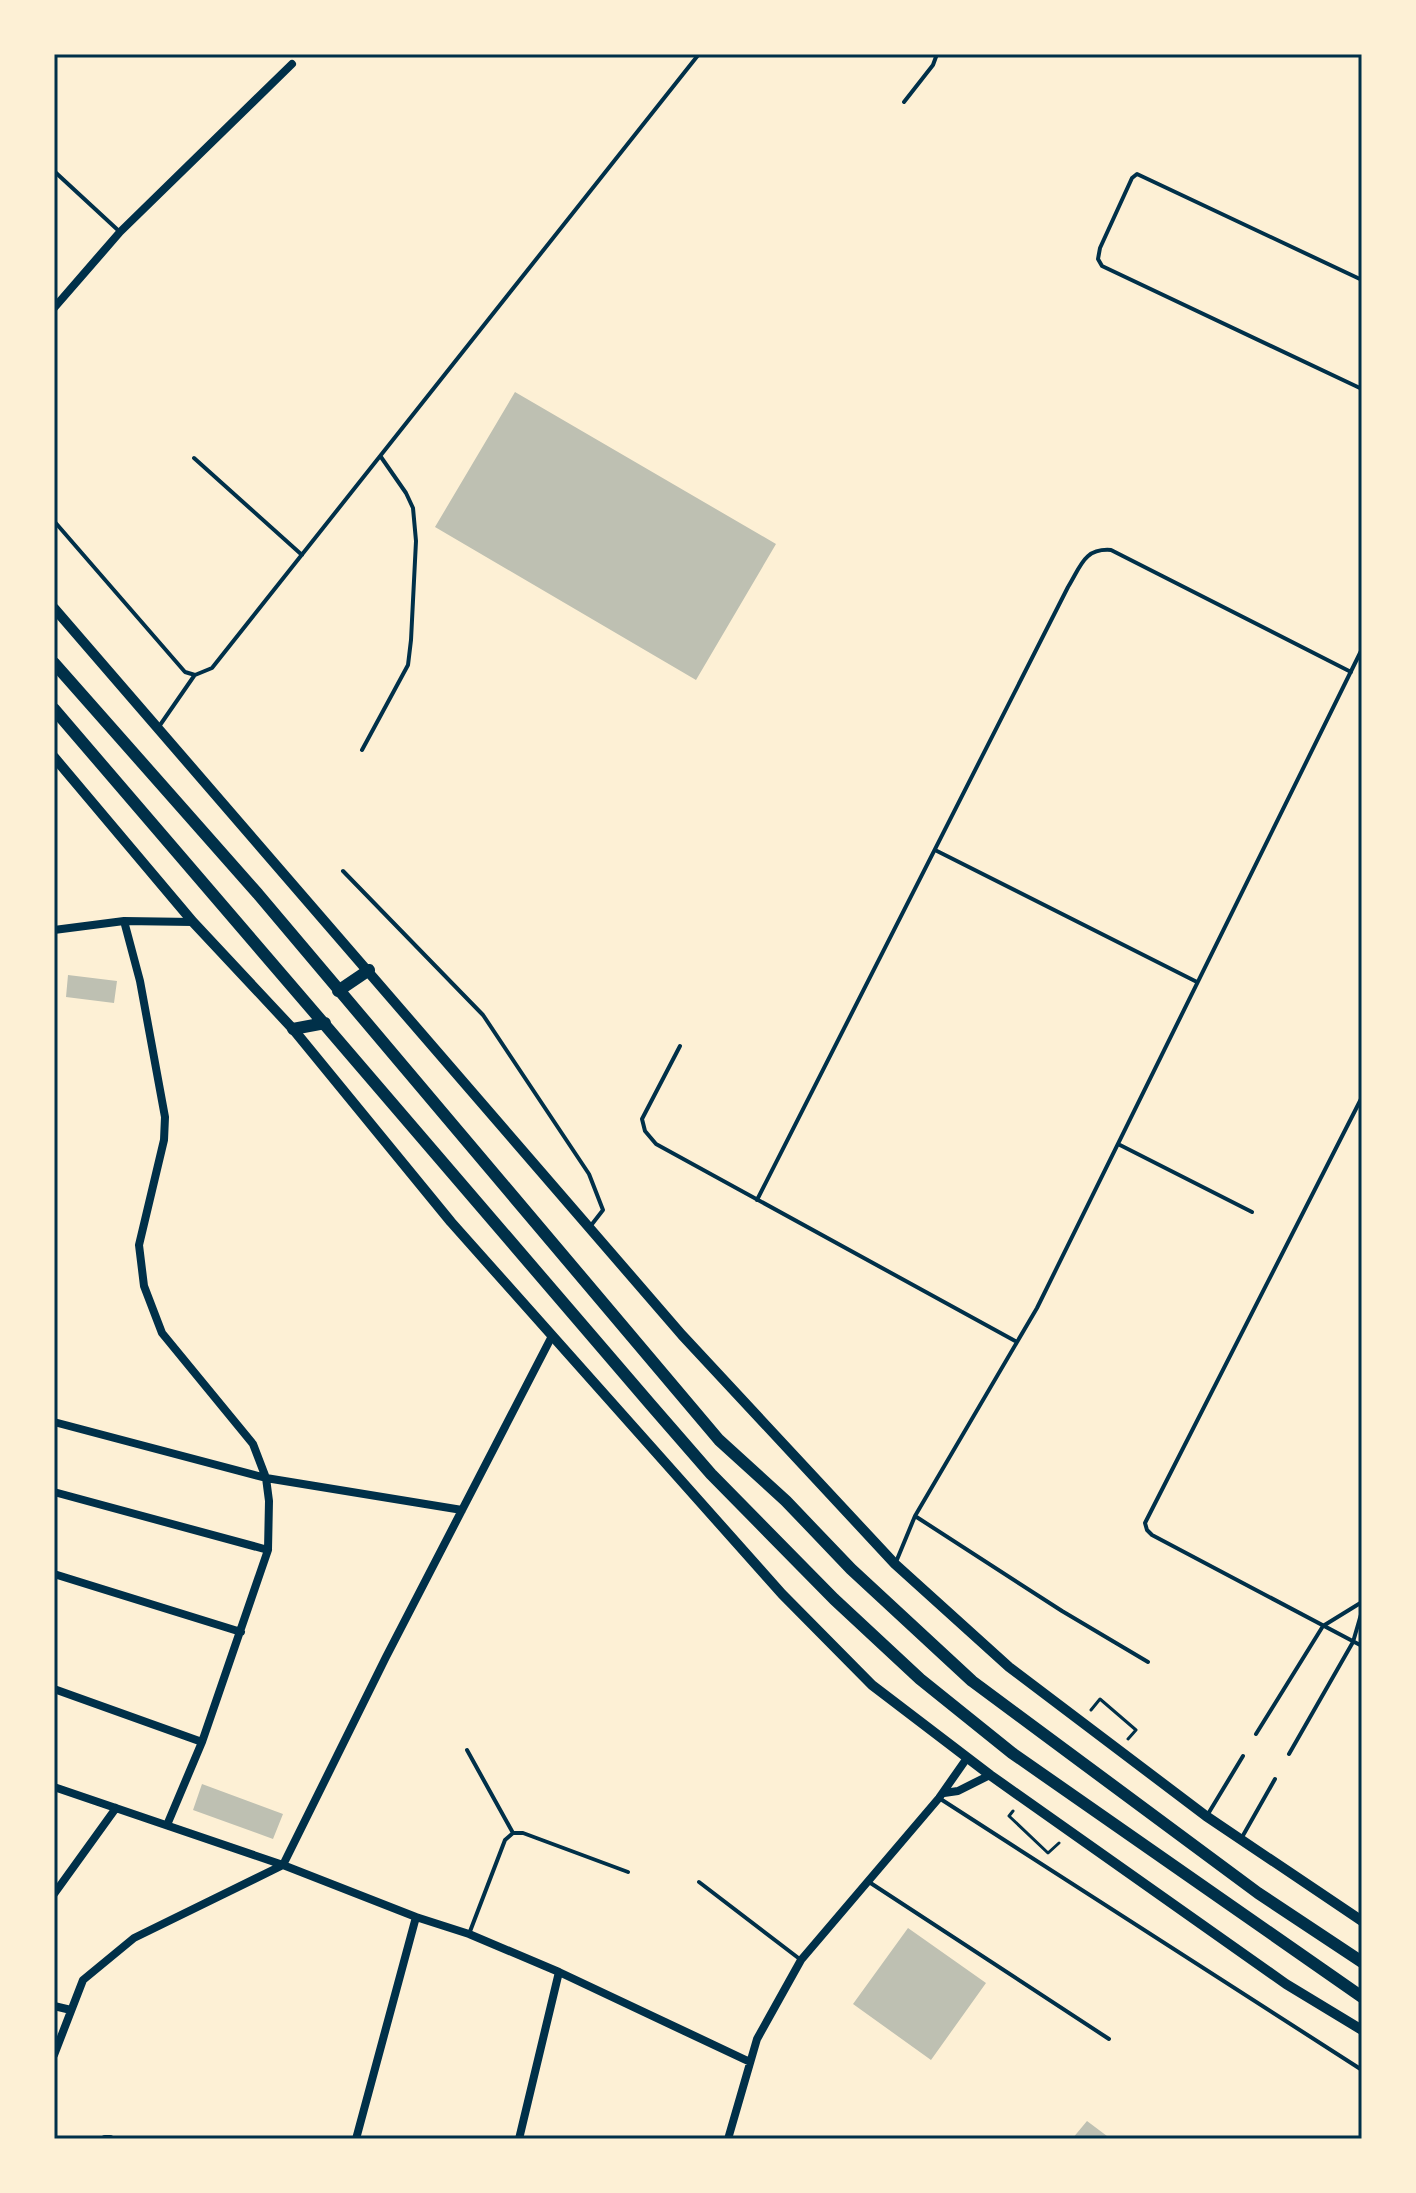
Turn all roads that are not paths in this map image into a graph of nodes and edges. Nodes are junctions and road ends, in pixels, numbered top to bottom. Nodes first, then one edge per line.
1 (699, 54) edge
2 (937, 54) edge
3 (292, 64) dead end
4 (904, 102) dead end
5 (54, 171) edge
6 (120, 232) junction
7 (1362, 280) edge
8 (54, 308) edge
9 (1362, 389) edge
10 (381, 457) junction
11 (194, 458) dead end
12 (54, 521) edge
13 (302, 555) junction
14 (54, 608) edge
15 (1362, 649) edge
16 (54, 663) edge
17 (1351, 672) junction
18 (195, 675) junction
19 (54, 709) edge
20 (157, 730) junction
21 (362, 750) dead end
22 (54, 757) edge
23 (935, 850) junction
24 (343, 871) dead end
25 (124, 921) junction
26 (193, 922) junction
27 (54, 930) edge
28 (369, 970) junction
29 (1197, 982) junction
30 (338, 991) junction
31 (325, 1023) junction
32 (293, 1029) junction
33 (680, 1046) dead end
34 (1362, 1097) edge
35 (1118, 1144) junction
36 (757, 1200) junction
37 (1252, 1212) dead end
38 (589, 1228) junction
39 (552, 1336) junction
40 (1017, 1342) junction
41 (54, 1422) edge
42 (266, 1478) junction
43 (54, 1492) edge
44 (462, 1510) junction
45 (915, 1516) junction
46 (268, 1550) junction
47 (895, 1564) junction
48 (54, 1574) edge
49 (1362, 1602) edge
50 (1362, 1611) edge
51 (1323, 1626) junction
52 (241, 1632) junction
53 (1353, 1642) junction
54 (1362, 1646) edge
55 (1148, 1662) dead end
56 (54, 1689) edge
57 (1256, 1734) dead end
58 (202, 1742) junction
59 (467, 1750) dead end
60 (1289, 1754) dead end
61 (1243, 1756) dead end
62 (967, 1758) junction
63 (990, 1775) junction
64 (1275, 1779) dead end
65 (54, 1787) edge
66 (941, 1795) junction
67 (116, 1808) junction
68 (1206, 1816) junction
69 (167, 1825) junction
70 (513, 1833) junction
71 (1240, 1839) junction
72 (283, 1865) junction
73 (628, 1872) dead end
74 (699, 1882) dead end
75 (869, 1882) junction
76 (54, 1894) edge
77 (416, 1917) junction
78 (1362, 1921) edge
79 (469, 1934) junction
80 (801, 1960) junction
81 (1362, 1962) edge
82 (559, 1972) junction
83 (1362, 1997) edge
84 (54, 2006) edge
85 (71, 2010) junction
86 (1362, 2030) edge
87 (1109, 2039) dead end
88 (54, 2055) edge
89 (750, 2062) junction
90 (1362, 2070) edge
91 (356, 2139) edge
92 (519, 2139) edge
93 (728, 2139) edge

1 - 10 lane
2 - 4 lane
3 - 6 street
5 - 6 lane
6 - 8 street
7 - 9 lane
10 - 13 lane
10 - 21 lane
11 - 13 lane
12 - 18 lane
13 - 18 lane
14 - 20 street
15 - 17 lane
16 - 30 highway
17 - 23 lane
17 - 29 lane
18 - 20 lane
19 - 31 highway
20 - 28 street
22 - 26 street
23 - 29 lane
23 - 36 lane
24 - 38 lane
25 - 26 street
25 - 27 street
25 - 42 street
26 - 32 street
28 - 30 highway
28 - 38 street
29 - 35 lane
30 - 81 highway
31 - 32 highway
31 - 83 highway
32 - 39 street
33 - 36 lane
34 - 51 lane
35 - 37 lane
35 - 40 lane
36 - 40 lane
38 - 47 street
39 - 44 street
39 - 62 street
40 - 45 lane
41 - 42 street
42 - 44 street
42 - 46 street
43 - 46 street
44 - 72 street
45 - 47 lane
45 - 55 lane
46 - 52 street
47 - 68 street
48 - 52 street
49 - 51 lane
50 - 53 lane
51 - 53 lane
51 - 57 lane
52 - 58 street
53 - 54 lane
53 - 60 lane
56 - 58 street
58 - 69 street
59 - 70 lane
61 - 68 lane
62 - 63 street
62 - 66 street
63 - 66 street
63 - 86 street
64 - 71 lane
65 - 67 street
66 - 75 street
66 - 90 lane
67 - 69 street
67 - 76 street
68 - 71 street
69 - 72 street
70 - 73 lane
70 - 79 lane
71 - 78 street
72 - 77 street
72 - 85 street
74 - 80 lane
75 - 80 street
75 - 87 lane
77 - 79 street
77 - 91 street
79 - 82 street
80 - 89 street
82 - 89 street
82 - 92 street
84 - 85 street
85 - 88 street
89 - 93 street

